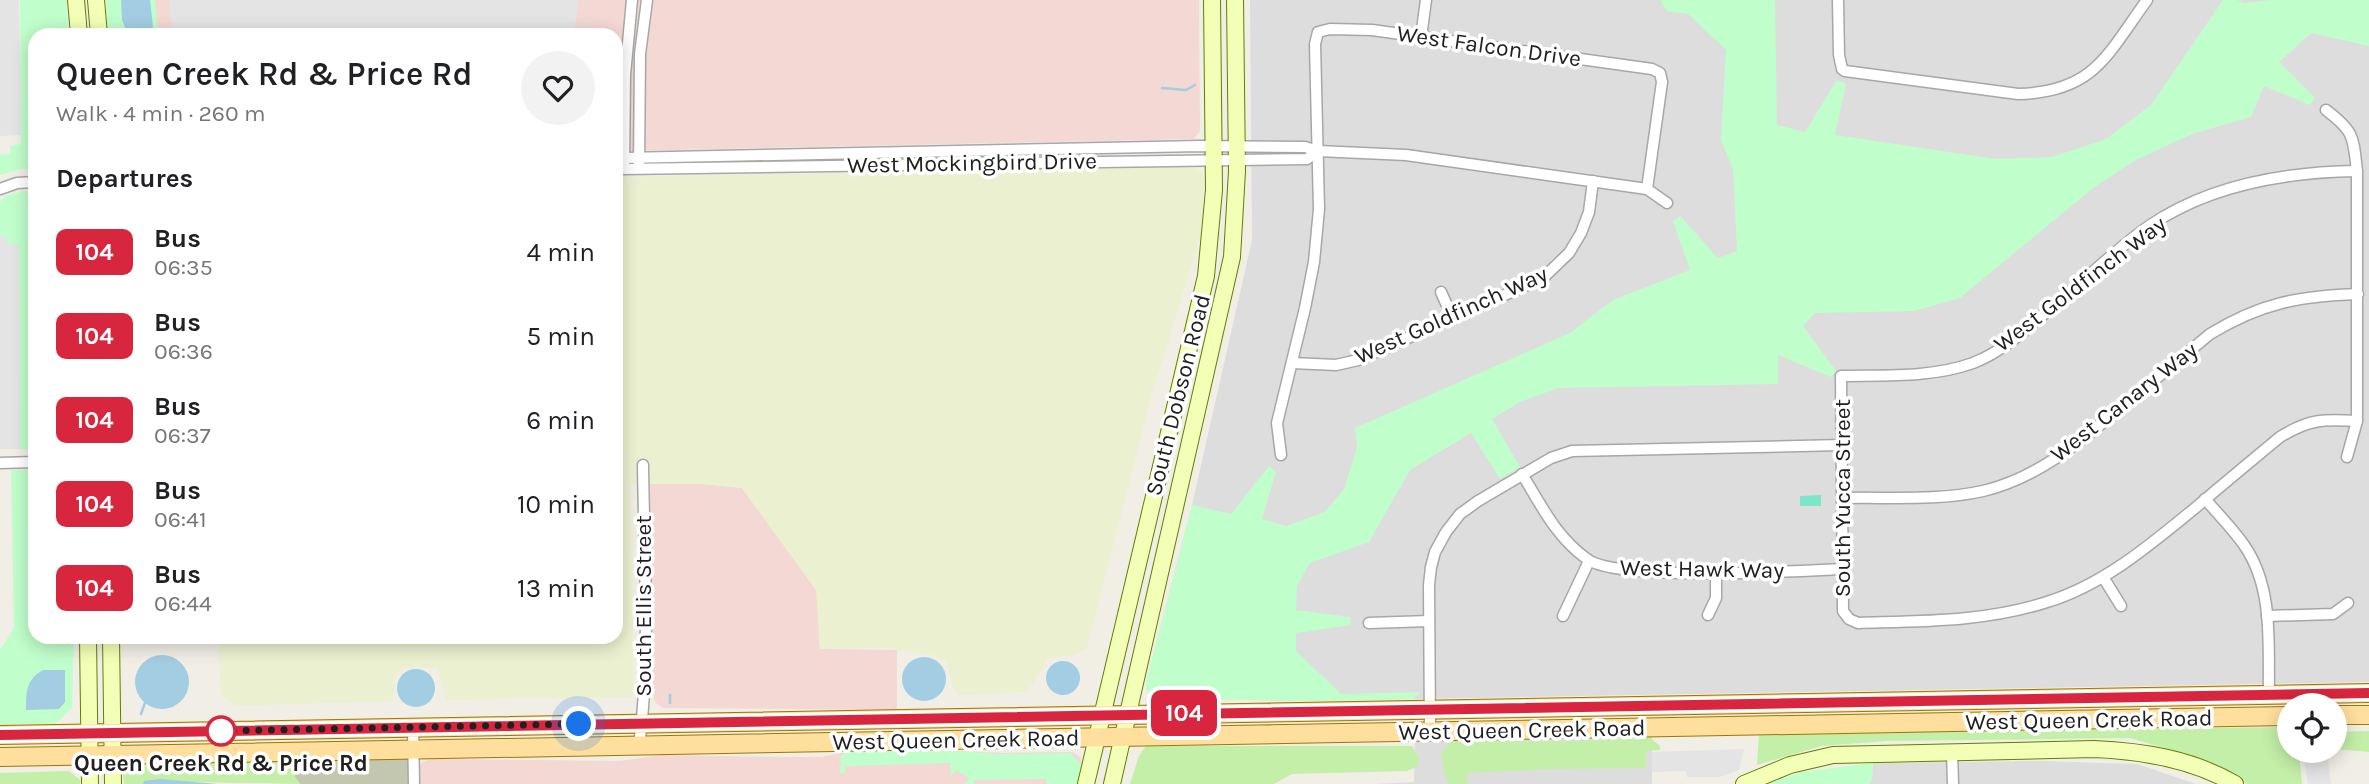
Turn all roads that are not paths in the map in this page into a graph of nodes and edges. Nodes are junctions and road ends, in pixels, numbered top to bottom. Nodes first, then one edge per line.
1 (76, 0) edge
2 (96, 0) edge
3 (632, 0) edge
4 (647, 0) edge
5 (1212, 0) edge
6 (1235, 0) edge
7 (1426, 0) edge
8 (1838, 0) edge
9 (2147, 0) edge
10 (78, 28) edge
11 (98, 28) edge
12 (1421, 37) junction
13 (2326, 110) dead end
14 (1318, 151) junction
15 (895, 152) junction
16 (1214, 153) junction
17 (1236, 153) junction
18 (639, 163) junction
19 (895, 164) junction
20 (2357, 171) junction
21 (1593, 181) junction
22 (28, 183) edge
23 (0, 189) edge
24 (1647, 189) junction
25 (1667, 203) dead end
26 (2369, 227) edge
27 (2356, 232) junction
28 (2369, 236) edge
29 (1441, 292) dead end
30 (2358, 294) junction
31 (1453, 319) junction
32 (1292, 363) junction
33 (1841, 376) joint
34 (2357, 421) junction
35 (1842, 444) junction
36 (1281, 455) dead end
37 (2347, 457) dead end
38 (28, 462) edge
39 (0, 463) edge
40 (643, 465) dead end
41 (1522, 474) junction
42 (1844, 498) junction
43 (2205, 499) junction
44 (1589, 561) junction
45 (1843, 569) junction
46 (1716, 572) junction
47 (2103, 577) junction
48 (2348, 603) dead end
49 (2121, 606) dead end
50 (1708, 615) dead end
51 (1563, 616) dead end
52 (2267, 616) junction
53 (1429, 621) junction
54 (1369, 623) dead end
55 (88, 644) edge
56 (111, 644) edge
57 (2369, 693) edge
58 (2269, 694) junction
59 (1749, 704) junction
60 (1430, 709) junction
61 (1129, 714) junction
62 (2347, 715) edge
63 (2369, 715) edge
64 (1102, 716) junction
65 (2277, 716) edge
66 (642, 722) junction
67 (413, 727) junction
68 (1667, 727) junction
69 (1430, 731) junction
70 (89, 733) junction
71 (112, 733) junction
72 (0, 735) edge
73 (1124, 736) junction
74 (1097, 737) junction
75 (639, 747) junction
76 (413, 750) junction
77 (1952, 752) junction
78 (113, 755) junction
79 (89, 756) junction
80 (0, 757) edge
81 (90, 784) edge
82 (113, 784) edge
83 (414, 784) edge
84 (1086, 784) edge
85 (1112, 784) edge
86 (1744, 784) edge
87 (1953, 784) edge
88 (2235, 784) edge

1 - 10 main road
2 - 11 main road
3 - 18 street, West Mockingbird Drive
4 - 18 street
5 - 16 main road, South Dobson Road
6 - 17 main road, South Dobson Road
7 - 12 street
8 - 9 street
12 - 14 street, West Falcon Drive
12 - 24 street, West Falcon Drive
13 - 20 street
14 - 17 street, West Mockingbird Drive
14 - 21 street, West Mockingbird Drive
14 - 32 street
15 - 16 street, West Mockingbird Drive
15 - 18 street, West Mockingbird Drive
15 - 19 street
16 - 17 street, West Mockingbird Drive
16 - 19 street, West Mockingbird Drive
16 - 64 main road, South Dobson Road
17 - 61 main road, South Dobson Road
18 - 19 street, West Mockingbird Drive
20 - 27 street
20 - 33 street, West Goldfinch Way
21 - 24 street, West Mockingbird Drive
21 - 31 street, West Goldfinch Way
22 - 23 street
24 - 25 street, West Mockingbird Drive
26 - 27 street
27 - 28 street
27 - 30 street
29 - 31 street
30 - 34 street
30 - 42 street, West Canary Way
31 - 32 street, West Goldfinch Way
32 - 36 street
33 - 35 street, South Yucca Street
34 - 37 street
34 - 43 street
35 - 41 street
35 - 42 street, South Yucca Street
38 - 39 street
40 - 66 street, South Ellis Street
41 - 44 street, West Hawk Way
41 - 53 street
42 - 45 street, South Yucca Street
43 - 47 street
43 - 52 street
44 - 46 street, West Hawk Way
44 - 51 street
45 - 46 street, West Hawk Way
45 - 47 street, South Yucca Street
46 - 50 street
47 - 49 street
48 - 52 street
52 - 58 street
53 - 54 street
53 - 60 street
55 - 70 main road
56 - 71 main road
57 - 58 main road, West Queen Creek Road
58 - 59 main road, West Queen Creek Road
59 - 60 main road, West Queen Creek Road
59 - 68 main road
60 - 61 main road, West Queen Creek Road
60 - 69 street
61 - 64 main road, West Queen Creek Road
61 - 73 main road, South Dobson Road
62 - 63 main road
64 - 66 main road, West Queen Creek Road
64 - 74 main road, South Dobson Road
65 - 68 main road, West Queen Creek Road
66 - 67 main road, West Queen Creek Road
66 - 75 street, South Ellis Street
67 - 71 main road, West Queen Creek Road
67 - 76 street
68 - 69 main road, West Queen Creek Road
69 - 73 main road, West Queen Creek Road
70 - 71 main road, West Queen Creek Road
70 - 72 main road, West Queen Creek Road
70 - 79 main road
71 - 78 main road
73 - 74 main road, West Queen Creek Road
73 - 85 main road, South Dobson Road
74 - 75 main road, West Queen Creek Road
74 - 84 main road, South Dobson Road
75 - 76 main road, West Queen Creek Road
76 - 78 main road, West Queen Creek Road
76 - 83 street
77 - 86 main road
77 - 87 street
77 - 88 main road
78 - 79 main road, West Queen Creek Road
78 - 82 main road
79 - 80 main road, West Queen Creek Road
79 - 81 main road

